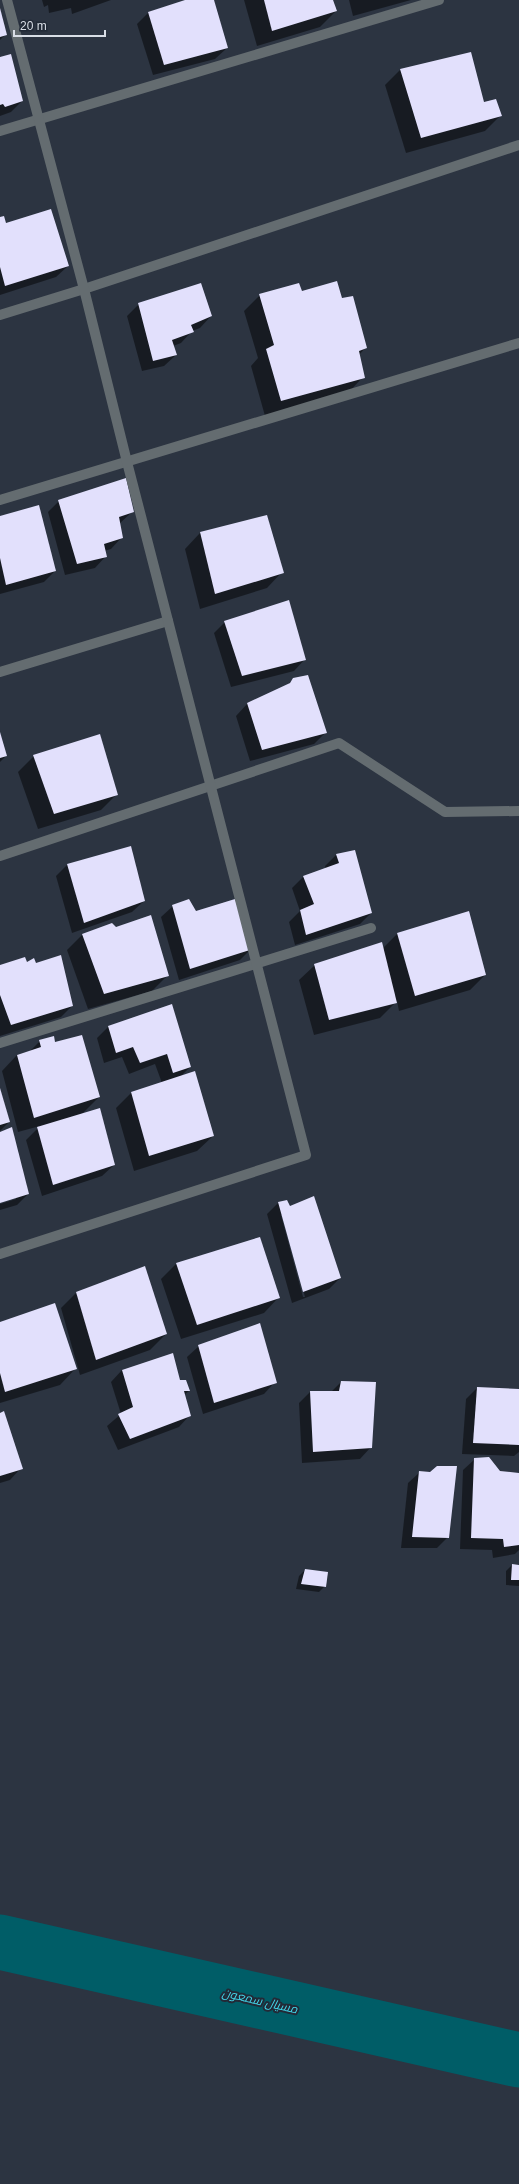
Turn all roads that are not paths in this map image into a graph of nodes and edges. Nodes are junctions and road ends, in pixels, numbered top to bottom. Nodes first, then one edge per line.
1 (7, 0) edge
2 (440, 0) edge
3 (38, 120) junction
4 (0, 131) edge
5 (519, 145) edge
6 (84, 289) junction
7 (0, 315) edge
8 (519, 343) edge
9 (127, 462) junction
10 (0, 500) edge
11 (168, 621) junction
12 (0, 672) edge
13 (210, 786) junction
14 (519, 811) edge
15 (0, 856) edge
16 (371, 928) dead end
17 (256, 963) junction
18 (0, 1043) edge
19 (0, 1254) edge

1 - 3 street
2 - 3 street
3 - 4 street
3 - 6 street
5 - 6 street
6 - 7 street
6 - 9 street
8 - 9 street
9 - 10 street
9 - 11 street
11 - 12 street
11 - 13 street
13 - 14 street
13 - 15 street
13 - 17 street
16 - 17 street
17 - 18 street
17 - 19 street

